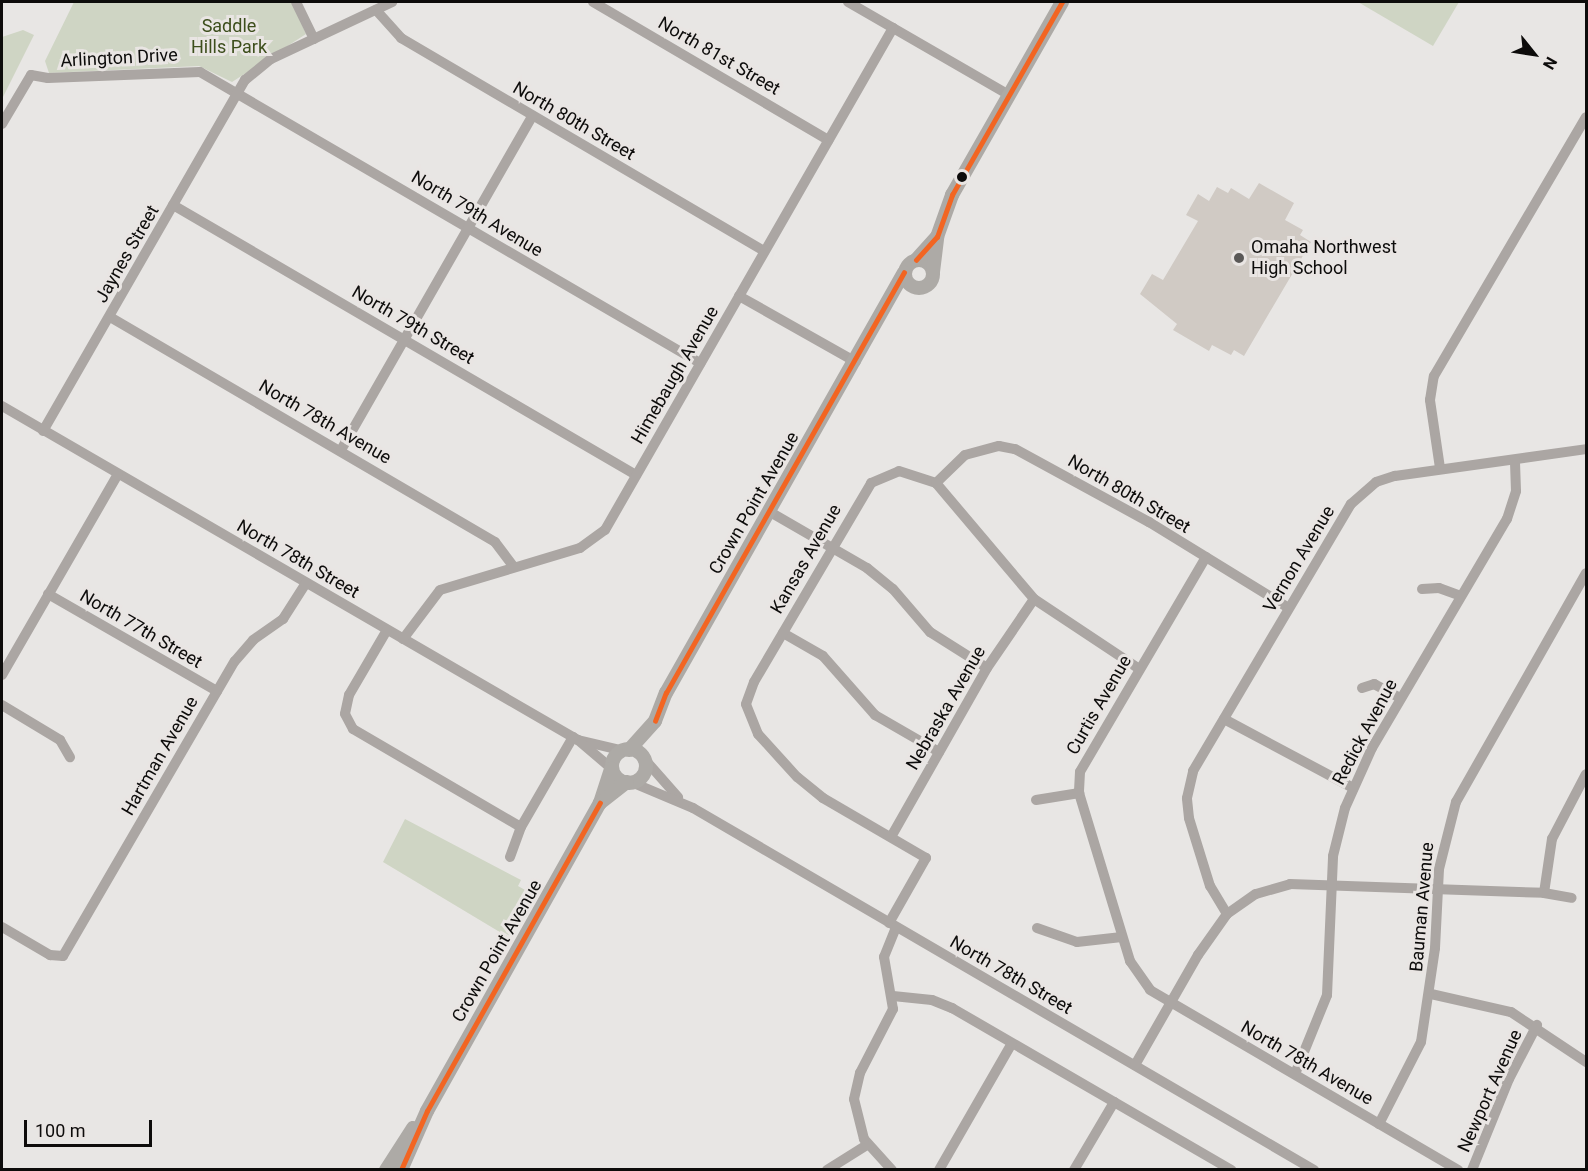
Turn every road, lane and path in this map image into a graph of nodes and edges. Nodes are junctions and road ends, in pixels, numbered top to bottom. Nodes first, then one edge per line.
1 (296, 2) edge
2 (392, 2) edge
3 (593, 2) edge
4 (848, 2) edge
5 (1062, 2) edge
6 (376, 10) junction
7 (893, 28) junction
8 (314, 39) junction
9 (238, 92) junction
10 (1009, 95) junction
11 (532, 116) junction
12 (1587, 117) edge
13 (2, 123) edge
14 (828, 140) junction
15 (173, 205) junction
16 (468, 227) junction
17 (937, 237) junction
18 (764, 251) junction
19 (916, 260) junction
20 (933, 272) junction
21 (904, 273) junction
22 (914, 288) junction
23 (739, 296) junction
24 (888, 304) junction
25 (110, 316) junction
26 (404, 339) junction
27 (700, 363) junction
28 (856, 363) junction
29 (2, 406) edge
30 (43, 431) junction
31 (1587, 449) edge
32 (340, 450) junction
33 (1515, 460) junction
34 (1440, 468) junction
35 (118, 474) junction
36 (636, 475) junction
37 (936, 483) junction
38 (770, 512) junction
39 (831, 548) junction
40 (1206, 557) junction
41 (514, 567) junction
42 (1587, 573) edge
43 (306, 583) junction
44 (1422, 589) dead end
45 (48, 594) junction
46 (1461, 596) junction
47 (1034, 598) junction
48 (1289, 608) junction
49 (387, 630) junction
50 (783, 633) junction
51 (403, 639) junction
52 (987, 668) junction
53 (1138, 668) junction
54 (2, 675) edge
55 (1362, 687) dead end
56 (217, 691) junction
57 (1400, 698) junction
58 (2, 705) edge
59 (1224, 719) junction
60 (655, 721) junction
61 (575, 739) junction
62 (627, 751) junction
63 (939, 752) junction
64 (70, 757) dead end
65 (647, 761) junction
66 (611, 769) junction
67 (1587, 774) edge
68 (629, 782) junction
69 (1353, 788) junction
70 (1079, 793) junction
71 (1036, 800) dead end
72 (600, 803) junction
73 (693, 808) junction
74 (521, 827) junction
75 (891, 837) junction
76 (510, 857) dead end
77 (1332, 885) junction
78 (1438, 890) junction
79 (1545, 893) junction
80 (1572, 898) dead end
81 (1227, 914) junction
82 (893, 925) junction
83 (2, 927) edge
84 (1037, 928) dead end
85 (1122, 937) junction
86 (1142, 982) joint
87 (1431, 994) junction
88 (893, 996) junction
89 (1171, 1003) junction
90 (1537, 1025) junction
91 (1012, 1043) junction
92 (1587, 1062) edge
93 (1135, 1065) junction
94 (1295, 1074) junction
95 (1114, 1102) junction
96 (1379, 1124) junction
97 (867, 1145) junction
98 (392, 1169) edge
99 (827, 1170) edge
100 (892, 1170) edge
101 (939, 1170) edge
102 (1074, 1170) edge
103 (1231, 1170) edge
104 (1314, 1170) edge
105 (1458, 1170) edge
106 (1472, 1170) edge

1 - 8 street
2 - 6 street
3 - 14 street, North 81st Street
4 - 7 street
5 - 10 main road
6 - 8 street
6 - 11 street, North 80th Street
7 - 10 street
7 - 14 street, Himebaugh Avenue
8 - 9 street
9 - 13 street, Arlington Drive
9 - 15 street, Jaynes Street
9 - 16 street, North 79th Avenue
10 - 17 main road
11 - 16 street
11 - 18 street, North 80th Street
12 - 34 street
14 - 18 street, Himebaugh Avenue
15 - 25 street, Jaynes Street
15 - 26 street, North 79th Street
16 - 26 street
16 - 27 street, North 79th Avenue
17 - 19 main road
17 - 20 main road
18 - 23 street, Himebaugh Avenue
19 - 20 main road
19 - 21 main road, Crown Point Avenue
20 - 22 main road, Crown Point Avenue
21 - 22 main road
21 - 24 main road, Crown Point Avenue
22 - 24 main road, Crown Point Avenue
23 - 27 street, Himebaugh Avenue
23 - 28 street
24 - 28 main road, Crown Point Avenue
25 - 30 street, Jaynes Street
25 - 32 street, North 78th Avenue
26 - 32 street
26 - 36 street, North 79th Street
27 - 36 street, Himebaugh Avenue
28 - 38 main road, Crown Point Avenue
29 - 30 street, North 78th Street
30 - 35 street, North 78th Street
31 - 33 street
32 - 41 street, North 78th Avenue
33 - 34 street
33 - 46 street, Redick Avenue
34 - 48 street, Vernon Avenue
35 - 43 street, North 78th Street
35 - 45 street
36 - 41 street, Himebaugh Avenue
37 - 39 street, Kansas Avenue
37 - 40 street, North 80th Street
37 - 47 street
38 - 39 street
38 - 60 main road, Crown Point Avenue
39 - 50 street, Kansas Avenue
39 - 52 street
40 - 48 street, North 80th Street
40 - 53 street, Curtis Avenue
41 - 51 street, Himebaugh Avenue
42 - 78 street, Bauman Avenue
43 - 49 street, North 78th Street
43 - 56 street, Hartman Avenue
44 - 46 street
45 - 54 street
45 - 56 street, North 77th Street
46 - 57 street, Redick Avenue
47 - 52 street, Nebraska Avenue
47 - 53 street
48 - 59 street, Vernon Avenue
49 - 51 street, North 78th Street
49 - 74 street
50 - 63 street
50 - 75 street, Kansas Avenue
51 - 61 street, North 78th Street
52 - 63 street, Nebraska Avenue
53 - 70 street, Curtis Avenue
55 - 57 street
56 - 83 street, Hartman Avenue
57 - 69 street, Redick Avenue
58 - 64 street
59 - 69 street
59 - 81 street, Vernon Avenue
60 - 62 main road, Crown Point Avenue
60 - 65 main road, Crown Point Avenue
61 - 62 street
61 - 66 street
61 - 74 street
62 - 65 main road
62 - 66 main road, Crown Point Avenue
63 - 75 street, Nebraska Avenue
65 - 68 main road, Crown Point Avenue
65 - 73 street
66 - 68 main road
66 - 72 main road, Crown Point Avenue
67 - 79 street
68 - 72 main road, Crown Point Avenue
68 - 73 street
69 - 77 street, Redick Avenue
70 - 71 street
70 - 85 street, Curtis Avenue
72 - 98 main road, Crown Point Avenue
73 - 82 street, North 78th Street
74 - 76 street
75 - 82 street
77 - 78 street
77 - 81 street
77 - 94 street, Redick Avenue
78 - 79 street
78 - 87 street, Bauman Avenue
79 - 80 street
81 - 89 street
82 - 88 street
82 - 93 street, North 78th Street
84 - 85 street
85 - 86 street, Curtis Avenue
86 - 89 street, North 78th Avenue
87 - 90 street
87 - 96 street, Bauman Avenue
88 - 91 street
88 - 97 street
89 - 93 street
89 - 94 street, North 78th Avenue
90 - 92 street
90 - 106 street, Newport Avenue
91 - 95 street
91 - 101 street
93 - 104 street, North 78th Street
94 - 96 street, North 78th Avenue
95 - 102 street
95 - 103 street
96 - 105 street, North 78th Avenue
97 - 99 street
97 - 100 street

